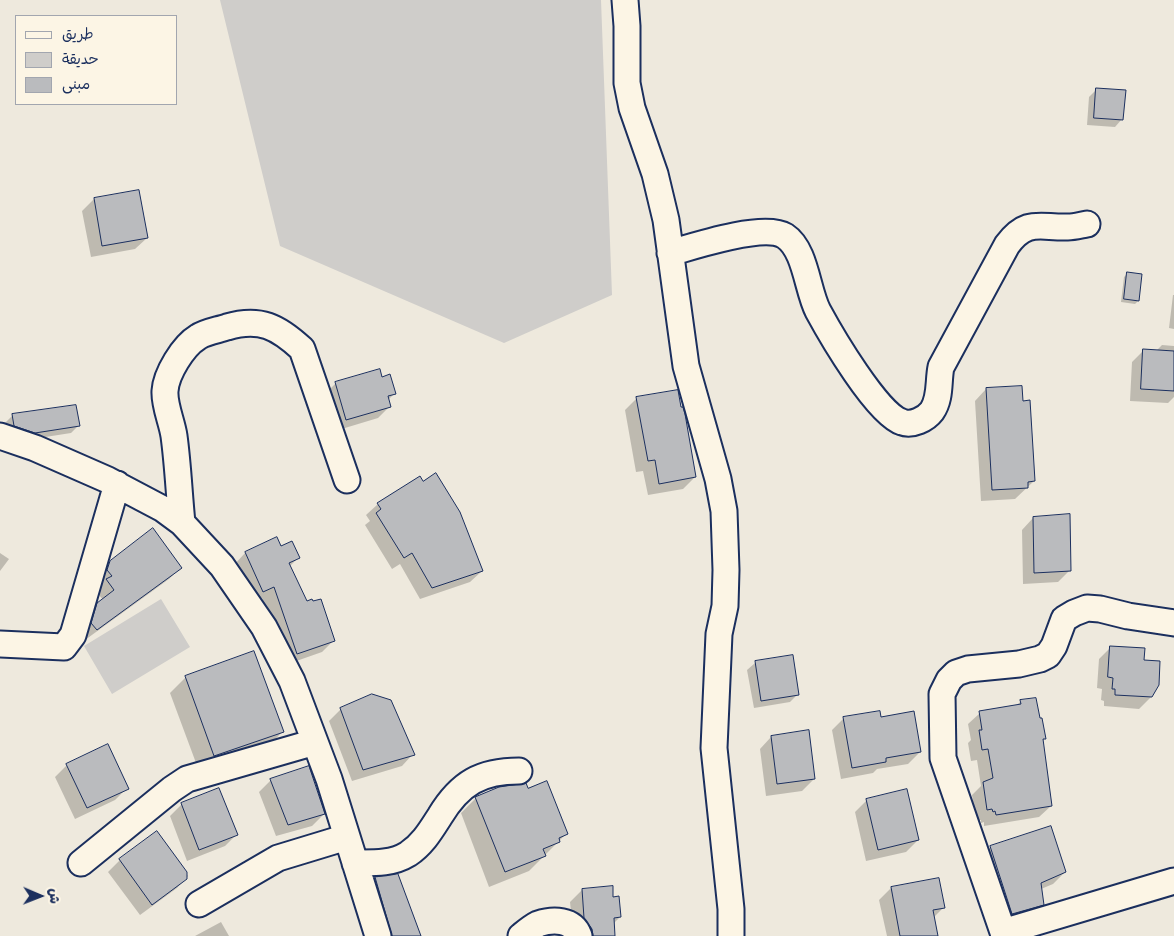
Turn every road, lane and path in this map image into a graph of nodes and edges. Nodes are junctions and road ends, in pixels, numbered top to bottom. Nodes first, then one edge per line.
1 (626, 0) edge
2 (1087, 224) dead end
3 (670, 253) junction
4 (0, 436) edge
5 (347, 480) dead end
6 (117, 484) junction
7 (182, 523) junction
8 (1174, 623) edge
9 (0, 644) edge
10 (315, 742) junction
11 (519, 771) dead end
12 (347, 837) junction
13 (81, 863) dead end
14 (355, 863) junction
15 (1174, 881) edge
16 (199, 904) dead end
17 (378, 936) edge
18 (521, 936) edge
19 (579, 936) edge
20 (731, 936) edge

1 - 3 street
2 - 3 street
3 - 20 street
4 - 6 street
5 - 7 street
6 - 7 street
6 - 9 street
7 - 10 street
8 - 15 street
10 - 12 street
10 - 13 street
11 - 14 street
12 - 14 street
12 - 16 street
14 - 17 street
18 - 19 street

